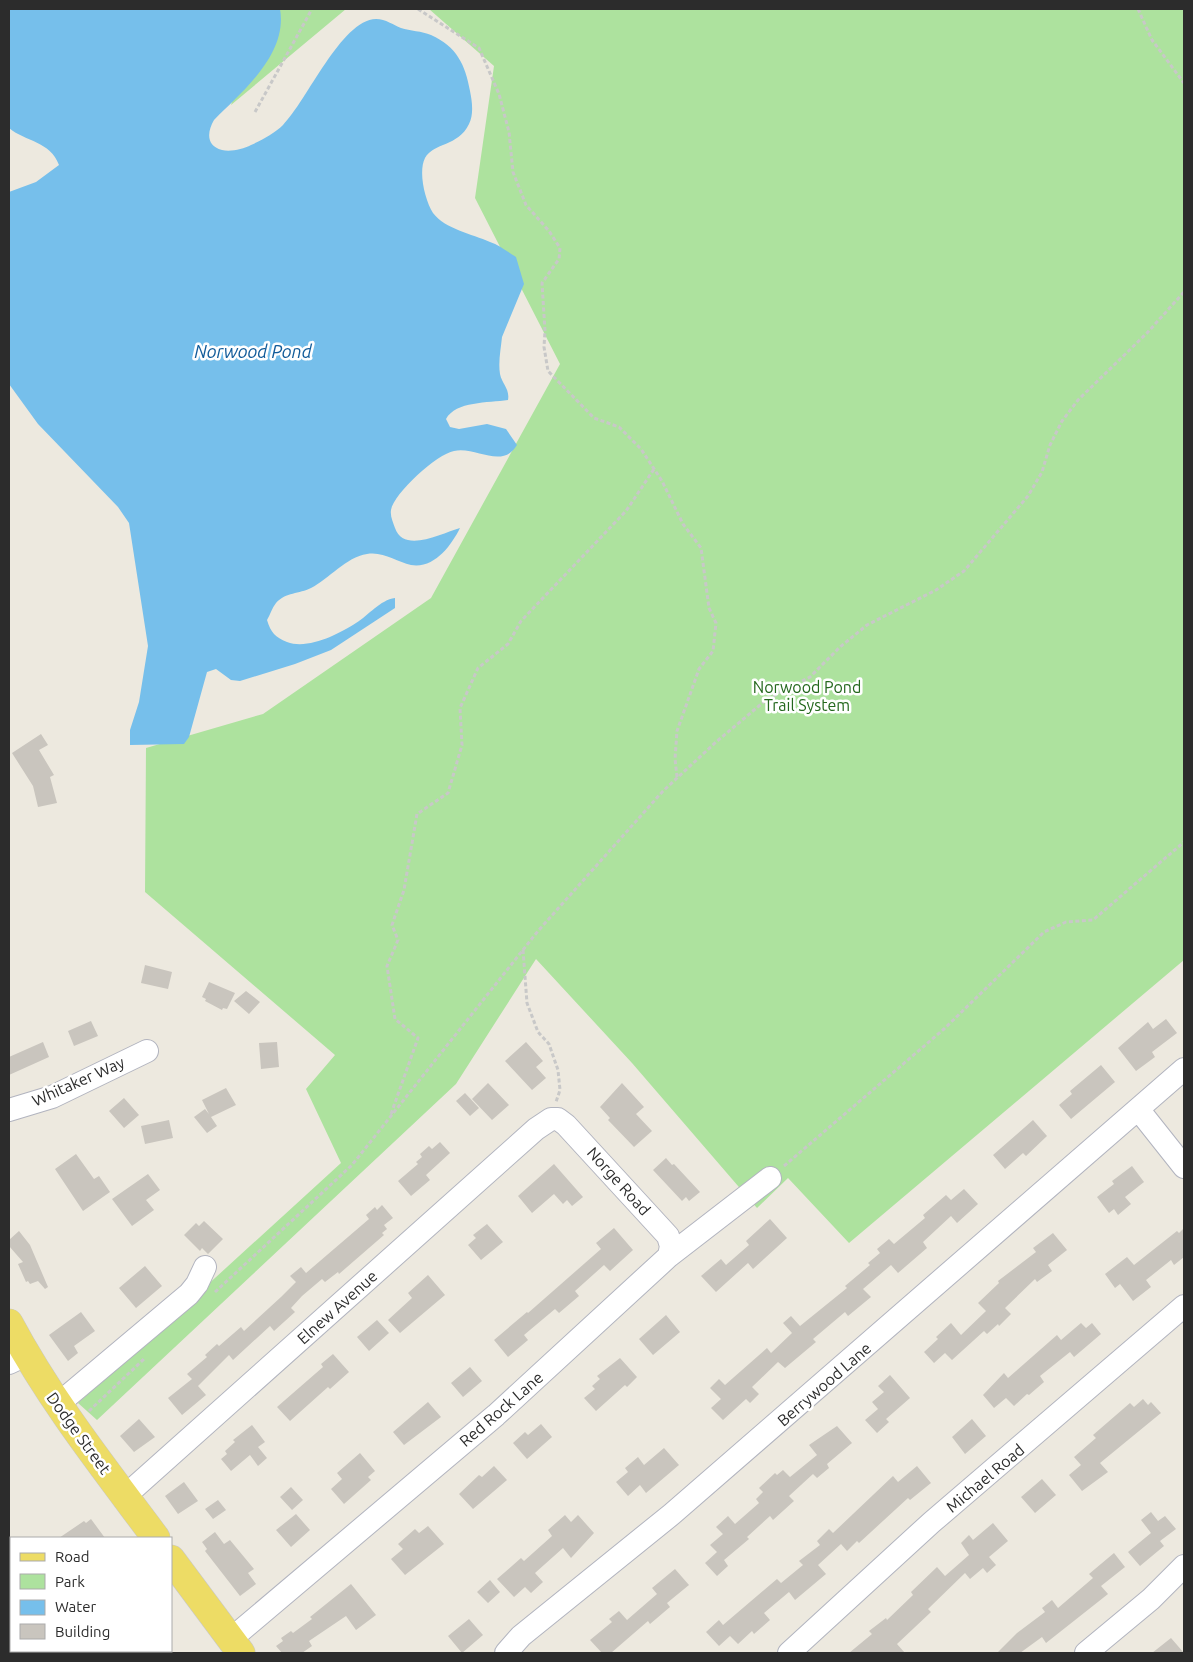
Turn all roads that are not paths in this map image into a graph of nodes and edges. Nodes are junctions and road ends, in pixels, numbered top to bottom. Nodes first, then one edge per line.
1 (147, 1051) dead end
2 (1184, 1068) edge
3 (1138, 1109) junction
4 (9, 1110) edge
5 (551, 1119) joint
6 (1184, 1167) edge
7 (770, 1178) road end
8 (669, 1256) junction
9 (205, 1267) dead end
10 (1184, 1306) edge
11 (9, 1323) edge
12 (17, 1359) edge
13 (57, 1405) junction
14 (125, 1496) junction
15 (155, 1537) edge
16 (172, 1559) edge
17 (1184, 1566) edge
18 (236, 1646) edge
19 (506, 1653) edge
20 (789, 1653) edge
21 (1086, 1653) edge

1 - 4 street, Whitaker Way
2 - 3 street, Berrywood Lane
3 - 6 street
3 - 19 street, Berrywood Lane
5 - 8 street, Norge Road
5 - 14 street, Elnew Avenue
7 - 8 street, Red Rock Lane
8 - 18 street, Red Rock Lane
9 - 13 street
10 - 20 street, Michael Road
11 - 12 main road, Dodge Street
12 - 13 main road, Dodge Street
13 - 14 main road, Dodge Street
14 - 15 main road, Dodge Street
16 - 18 main road
17 - 21 street

